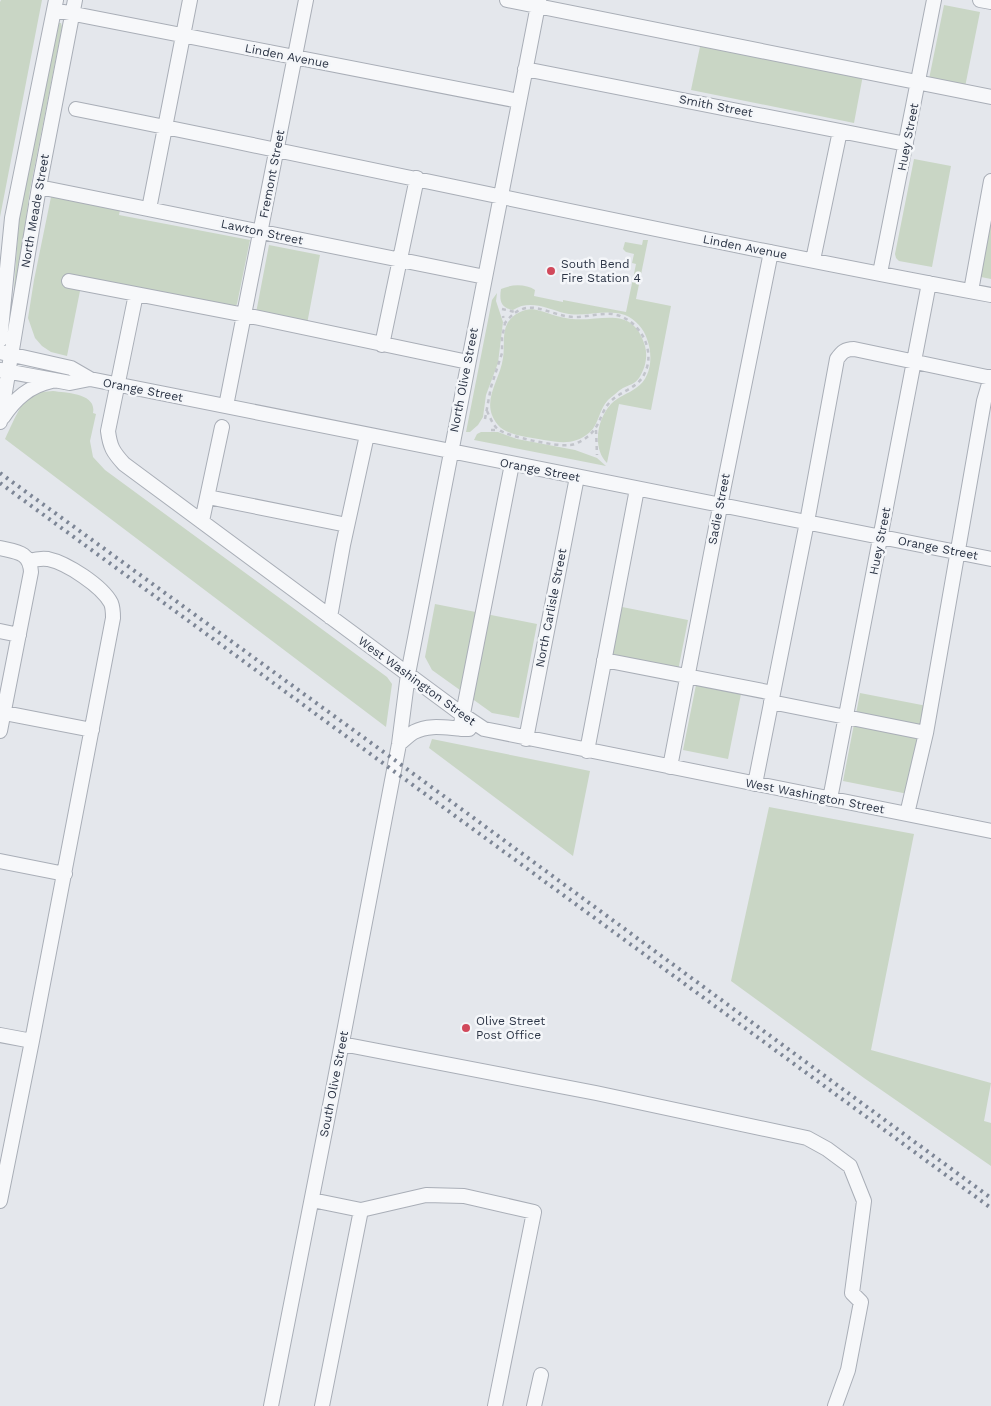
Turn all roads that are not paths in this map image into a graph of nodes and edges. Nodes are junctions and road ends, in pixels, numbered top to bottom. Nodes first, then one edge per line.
1 (190, 0) edge
2 (306, 0) edge
3 (507, 0) edge
4 (934, 0) edge
5 (980, 0) edge
6 (991, 2) edge
7 (538, 3) edge
8 (55, 5) edge
9 (74, 7) edge
10 (183, 35) junction
11 (294, 57) junction
12 (525, 69) junction
13 (918, 83) junction
14 (991, 97) edge
15 (519, 101) junction
16 (76, 109) dead end
17 (166, 127) junction
18 (840, 131) junction
19 (906, 144) junction
20 (277, 150) junction
21 (416, 178) junction
22 (991, 181) edge
23 (39, 187) junction
24 (500, 196) junction
25 (149, 209) junction
26 (260, 232) junction
27 (771, 252) junction
28 (399, 260) junction
29 (812, 260) junction
30 (6, 269) junction
31 (880, 273) junction
32 (485, 277) junction
33 (69, 281) dead end
34 (930, 283) junction
35 (0, 287) edge
36 (971, 291) junction
37 (136, 294) junction
38 (991, 295) edge
39 (245, 315) junction
40 (0, 340) edge
41 (382, 344) junction
42 (6, 353) edge
43 (468, 362) junction
44 (915, 362) junction
45 (5, 370) edge
46 (991, 378) edge
47 (90, 379) junction
48 (54, 380) junction
49 (118, 385) junction
50 (226, 406) junction
51 (0, 421) edge
52 (222, 427) dead end
53 (366, 435) junction
54 (450, 452) junction
55 (512, 464) junction
56 (577, 477) junction
57 (637, 489) junction
58 (208, 497) junction
59 (720, 505) junction
60 (202, 521) junction
61 (807, 522) junction
62 (347, 525) junction
63 (880, 537) junction
64 (0, 548) edge
65 (959, 552) junction
66 (991, 559) edge
67 (29, 561) junction
68 (330, 617) junction
69 (0, 632) edge
70 (19, 635) junction
71 (604, 660) junction
72 (408, 674) junction
73 (687, 676) junction
74 (772, 697) junction
75 (2, 712) edge
76 (846, 716) junction
77 (461, 722) junction
78 (92, 730) junction
79 (0, 731) edge
80 (926, 733) junction
81 (526, 739) junction
82 (399, 744) junction
83 (587, 751) junction
84 (396, 761) joint
85 (670, 767) junction
86 (755, 784) junction
87 (830, 799) junction
88 (907, 814) junction
89 (991, 831) edge
90 (0, 861) edge
91 (65, 874) junction
92 (0, 1035) edge
93 (32, 1041) junction
94 (342, 1044) junction
95 (1, 1194) edge
96 (312, 1200) junction
97 (361, 1210) junction
98 (541, 1375) dead end
99 (271, 1406) edge
100 (322, 1406) edge
101 (495, 1406) edge
102 (534, 1406) edge
103 (835, 1406) edge

1 - 10 street
2 - 11 street, Fremont Street
3 - 7 street
4 - 13 street, Huey Street
5 - 6 street
7 - 12 street, North Olive Street
7 - 13 street
8 - 9 street, Linden Avenue
8 - 30 street, North Meade Street
9 - 10 street, Linden Avenue
9 - 23 street, North Meade Street
10 - 11 street, Linden Avenue
10 - 17 street
11 - 15 street, Linden Avenue
11 - 20 street, Fremont Street
12 - 15 street, North Olive Street
12 - 18 street, Smith Street
13 - 14 street
13 - 19 street, Huey Street
15 - 24 street, North Olive Street
16 - 17 street, Linden Avenue
17 - 20 street, Linden Avenue
17 - 25 street
18 - 19 street, Smith Street
18 - 29 street
19 - 31 street, Huey Street
20 - 21 street, Linden Avenue
20 - 26 street, Fremont Street
21 - 24 street, Linden Avenue
21 - 28 street
22 - 36 street
23 - 25 street, Lawton Street
23 - 42 street, North Meade Street
24 - 27 street, Linden Avenue
24 - 32 street, North Olive Street
25 - 26 street, Lawton Street
26 - 28 street, Lawton Street
26 - 39 street, Fremont Street
27 - 29 street, Linden Avenue
27 - 59 street, Sadie Street
28 - 32 street, Lawton Street
28 - 41 street
29 - 31 street, Linden Avenue
30 - 35 street
30 - 40 street, North Meade Street
31 - 34 street, Linden Avenue
32 - 43 street, North Olive Street
33 - 37 street
34 - 36 street, Linden Avenue
34 - 44 street, Huey Street
36 - 38 street, Linden Avenue
37 - 39 street
37 - 49 street, West Washington Street
39 - 41 street
39 - 50 street, Fremont Street
41 - 43 street
42 - 45 street, North Meade Street
42 - 47 street, Orange Street
43 - 54 street, North Olive Street
44 - 46 street
44 - 61 street
44 - 63 street, Huey Street
45 - 48 street, Orange Street
45 - 51 street, North Meade Street
46 - 65 street
47 - 48 street, Orange Street
47 - 49 street, Orange Street
48 - 51 street, Orange Street
49 - 50 street, Orange Street
49 - 60 street, West Washington Street
50 - 53 street, Orange Street
52 - 58 street
53 - 54 street, Orange Street
53 - 62 street
54 - 55 street, Orange Street
54 - 72 street, North Olive Street
55 - 56 street, Orange Street
55 - 77 street
56 - 57 street, Orange Street
56 - 81 street, North Carlisle Street
57 - 59 street, Orange Street
57 - 71 street
58 - 60 street
58 - 62 street
59 - 61 street, Orange Street
59 - 73 street, Sadie Street
60 - 68 street, West Washington Street
61 - 63 street, Orange Street
61 - 74 street
62 - 68 street
63 - 65 street, Orange Street
63 - 76 street, Huey Street
64 - 67 street
65 - 66 street, Orange Street
65 - 80 street
67 - 70 street
67 - 78 street
68 - 72 street, West Washington Street
69 - 70 street
70 - 75 street
71 - 73 street
71 - 83 street
72 - 77 street, West Washington Street
72 - 82 street, North Olive Street
73 - 74 street
73 - 85 street, Sadie Street
74 - 76 street
74 - 86 street
75 - 78 street
75 - 79 street
76 - 80 street
76 - 87 street, Huey Street
77 - 81 street, West Washington Street
77 - 82 street, West Washington Street
78 - 91 street
80 - 88 street
81 - 83 street, West Washington Street
82 - 84 street, North Olive Street
83 - 85 street, West Washington Street
84 - 94 street, South Olive Street
85 - 86 street, West Washington Street
86 - 87 street, West Washington Street
87 - 88 street, West Washington Street
88 - 89 street, West Washington Street
90 - 91 street
91 - 93 street
92 - 93 street
93 - 95 street
94 - 96 street, South Olive Street
94 - 103 street
96 - 97 street
96 - 99 street, South Olive Street
97 - 100 street
97 - 101 street
98 - 102 street

